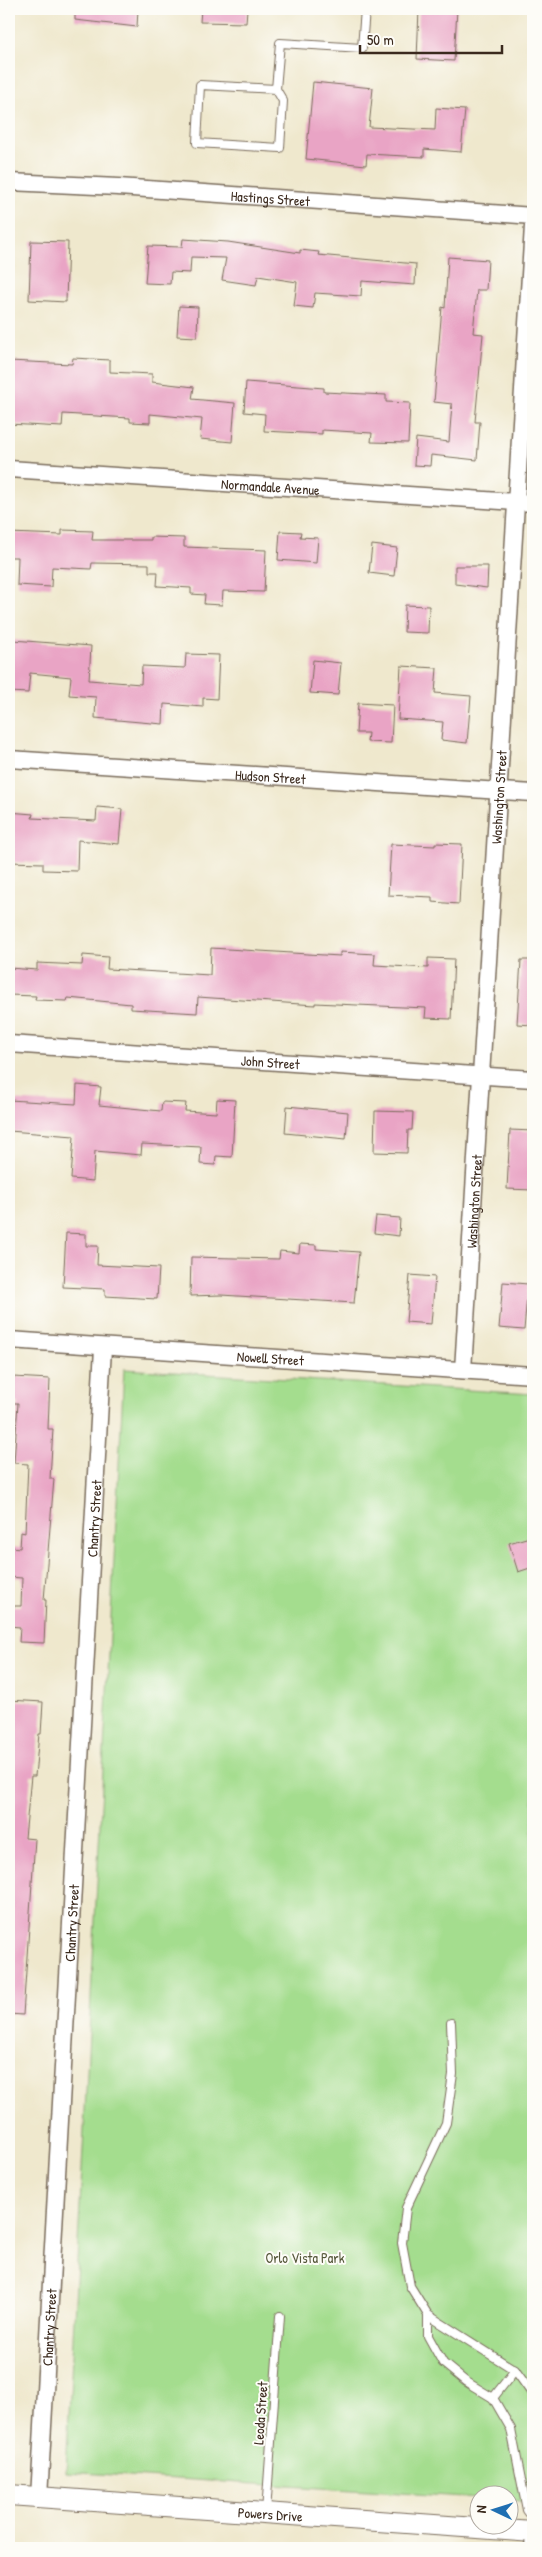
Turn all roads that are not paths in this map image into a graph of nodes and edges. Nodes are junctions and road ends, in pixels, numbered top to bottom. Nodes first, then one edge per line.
1 (365, 9) edge
2 (276, 89) junction
3 (9, 182) edge
4 (533, 216) edge
5 (533, 226) edge
6 (9, 469) edge
7 (516, 502) junction
8 (533, 503) edge
9 (9, 759) edge
10 (500, 791) junction
11 (533, 793) edge
12 (9, 1044) edge
13 (480, 1075) junction
14 (533, 1079) edge
15 (9, 1340) edge
16 (103, 1348) junction
17 (463, 1370) junction
18 (533, 1375) edge
19 (451, 2023) dead end
20 (428, 2315) junction
21 (280, 2316) dead end
22 (515, 2370) junction
23 (533, 2394) edge
24 (493, 2398) junction
25 (9, 2495) edge
26 (40, 2498) junction
27 (266, 2512) junction
28 (533, 2518) edge
29 (533, 2532) edge

1 - 2 lane
2 - 2 lane
3 - 4 street, Hastings Street
5 - 7 street, Washington Street
6 - 7 street, Normandale Avenue
7 - 8 street, Normandale Avenue
7 - 10 street, Washington Street
9 - 10 street, Hudson Street
10 - 11 street, Hudson Street
10 - 13 street, Washington Street
12 - 13 street, John Street
13 - 14 street, John Street
13 - 17 street, Washington Street
15 - 16 street, Nowell Street
16 - 17 street, Nowell Street
16 - 26 street, Chantry Street
17 - 18 street, Nowell Street
19 - 20 lane
20 - 22 lane
20 - 24 lane
21 - 27 lane, Leoda Street
22 - 23 lane
22 - 24 lane
24 - 28 lane
25 - 26 street, Powers Drive
26 - 27 street, Powers Drive
27 - 29 street, Powers Drive

